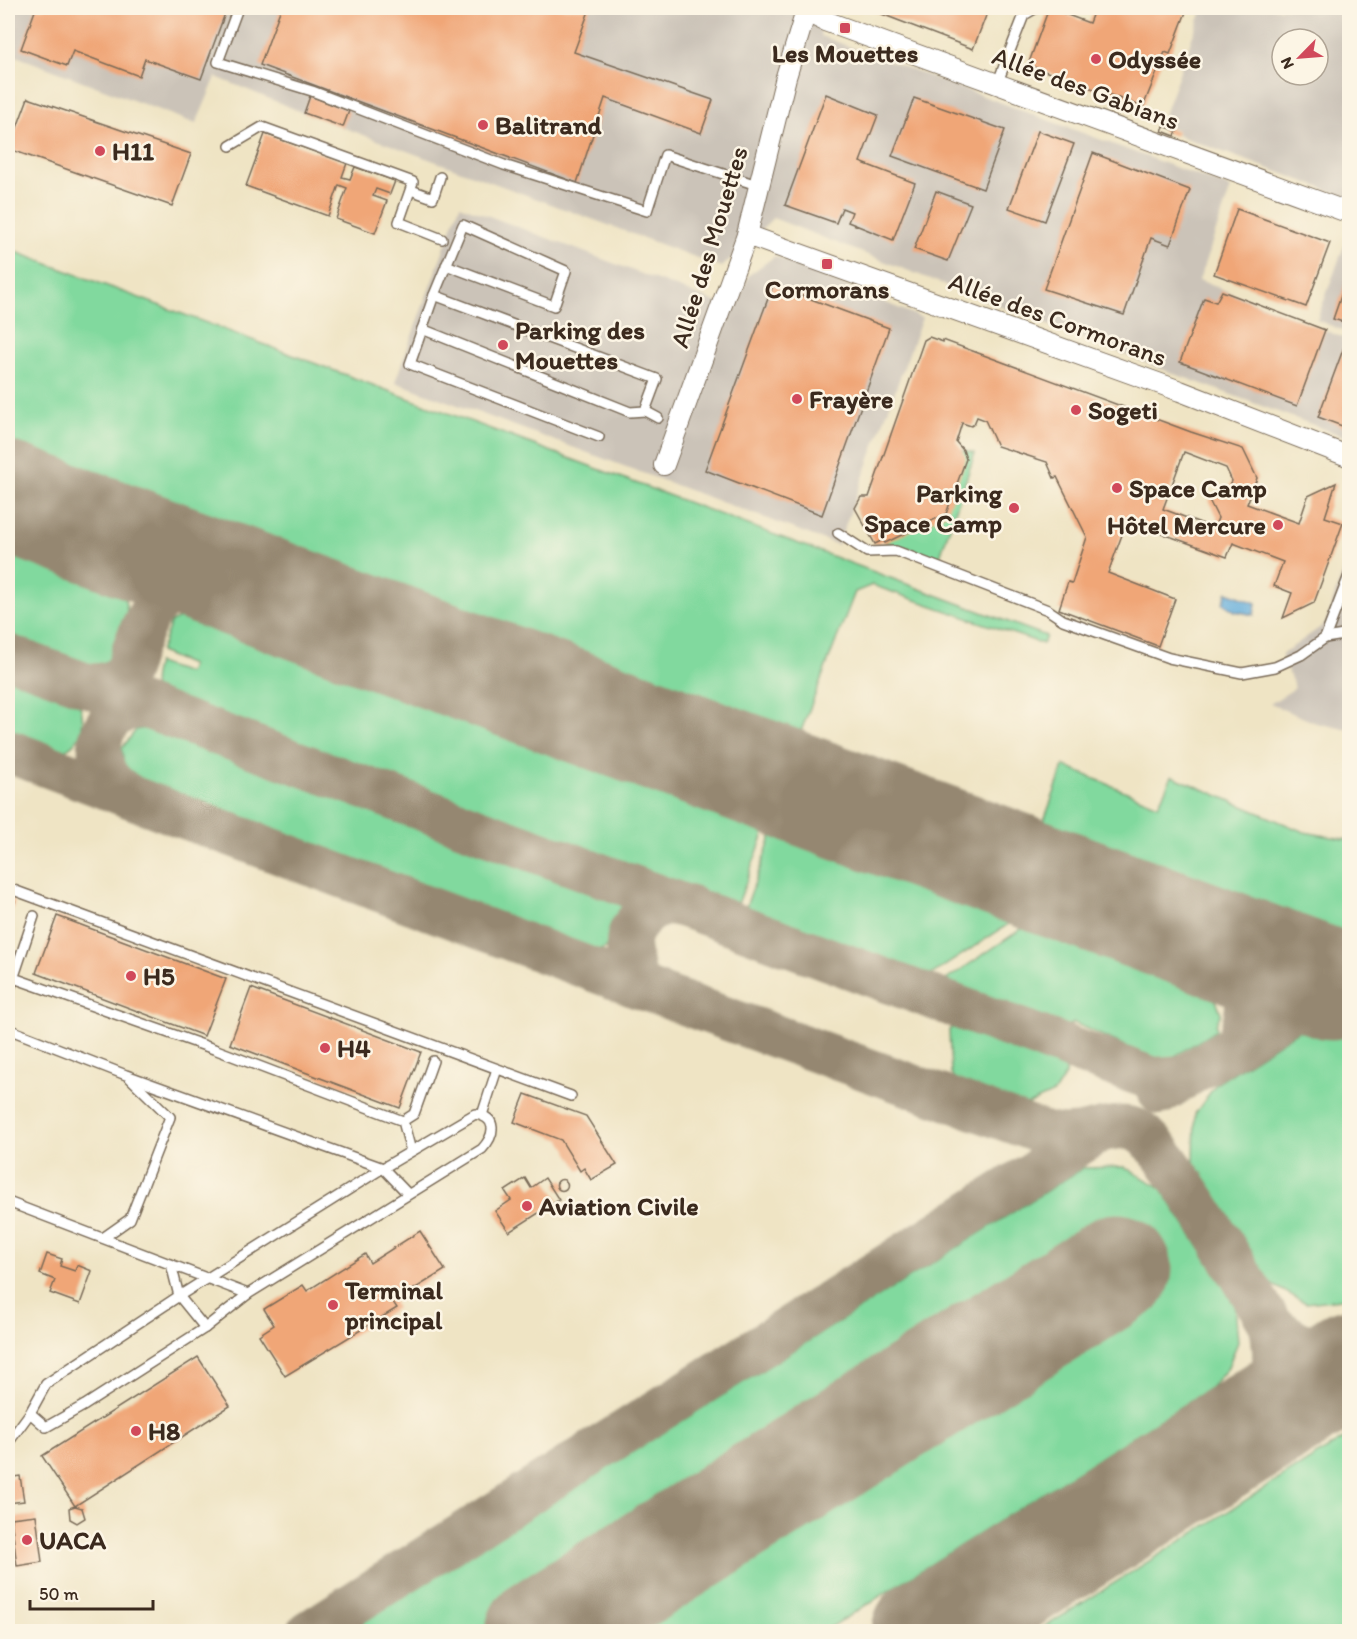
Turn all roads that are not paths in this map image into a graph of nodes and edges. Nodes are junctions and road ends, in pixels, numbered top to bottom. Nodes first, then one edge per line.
1 (238, 8) edge
2 (808, 8) edge
3 (1036, 8) edge
4 (997, 84) junction
5 (230, 146) dead end
6 (440, 177) dead end
7 (760, 186) junction
8 (411, 190) junction
9 (1350, 213) edge
10 (747, 236) junction
11 (442, 239) dead end
12 (446, 265) junction
13 (434, 295) junction
14 (422, 329) junction
15 (645, 411) junction
16 (679, 426) junction
17 (598, 437) dead end
18 (1350, 457) edge
19 (663, 465) dead end
20 (838, 533) dead end
21 (1350, 573) edge
22 (1346, 595) edge
23 (1350, 634) edge
24 (1325, 638) junction
25 (8, 888) edge
26 (34, 916) dead end
27 (10, 977) edge
28 (8, 994) edge
29 (8, 1029) edge
30 (433, 1061) dead end
31 (497, 1069) junction
32 (126, 1075) junction
33 (571, 1096) dead end
34 (482, 1115) junction
35 (403, 1121) junction
36 (411, 1151) junction
37 (383, 1168) junction
38 (408, 1194) junction
39 (8, 1202) edge
40 (103, 1238) junction
41 (171, 1264) junction
42 (209, 1278) junction
43 (248, 1294) junction
44 (179, 1296) junction
45 (205, 1328) junction
46 (30, 1413) junction
47 (8, 1443) edge

1 - 7 lane
2 - 4 street, Allée des Gabians
2 - 7 street, Allée des Mouettes
3 - 4 lane
4 - 9 street, Allée des Gabians
5 - 8 lane
6 - 8 lane
7 - 10 street, Allée des Mouettes
8 - 11 lane
10 - 16 street, Allée des Mouettes
10 - 18 street, Allée des Cormorans
12 - 12 lane
12 - 13 lane
13 - 14 lane
13 - 15 lane
14 - 15 lane
14 - 17 lane
15 - 16 lane
16 - 19 street, Allée des Mouettes
20 - 24 lane
21 - 22 lane
22 - 24 lane
23 - 24 lane
25 - 31 lane
26 - 27 lane
27 - 28 lane
27 - 35 lane
29 - 32 lane
30 - 35 lane
31 - 33 lane
31 - 34 lane
32 - 37 lane
32 - 40 lane
34 - 36 lane
34 - 38 lane
35 - 36 lane
36 - 37 lane
37 - 38 lane
37 - 42 lane
38 - 43 lane
39 - 40 lane
40 - 41 lane
41 - 42 lane
41 - 44 lane
42 - 43 lane
42 - 44 lane
43 - 45 lane
44 - 45 lane
44 - 46 lane
45 - 46 lane
46 - 47 lane

